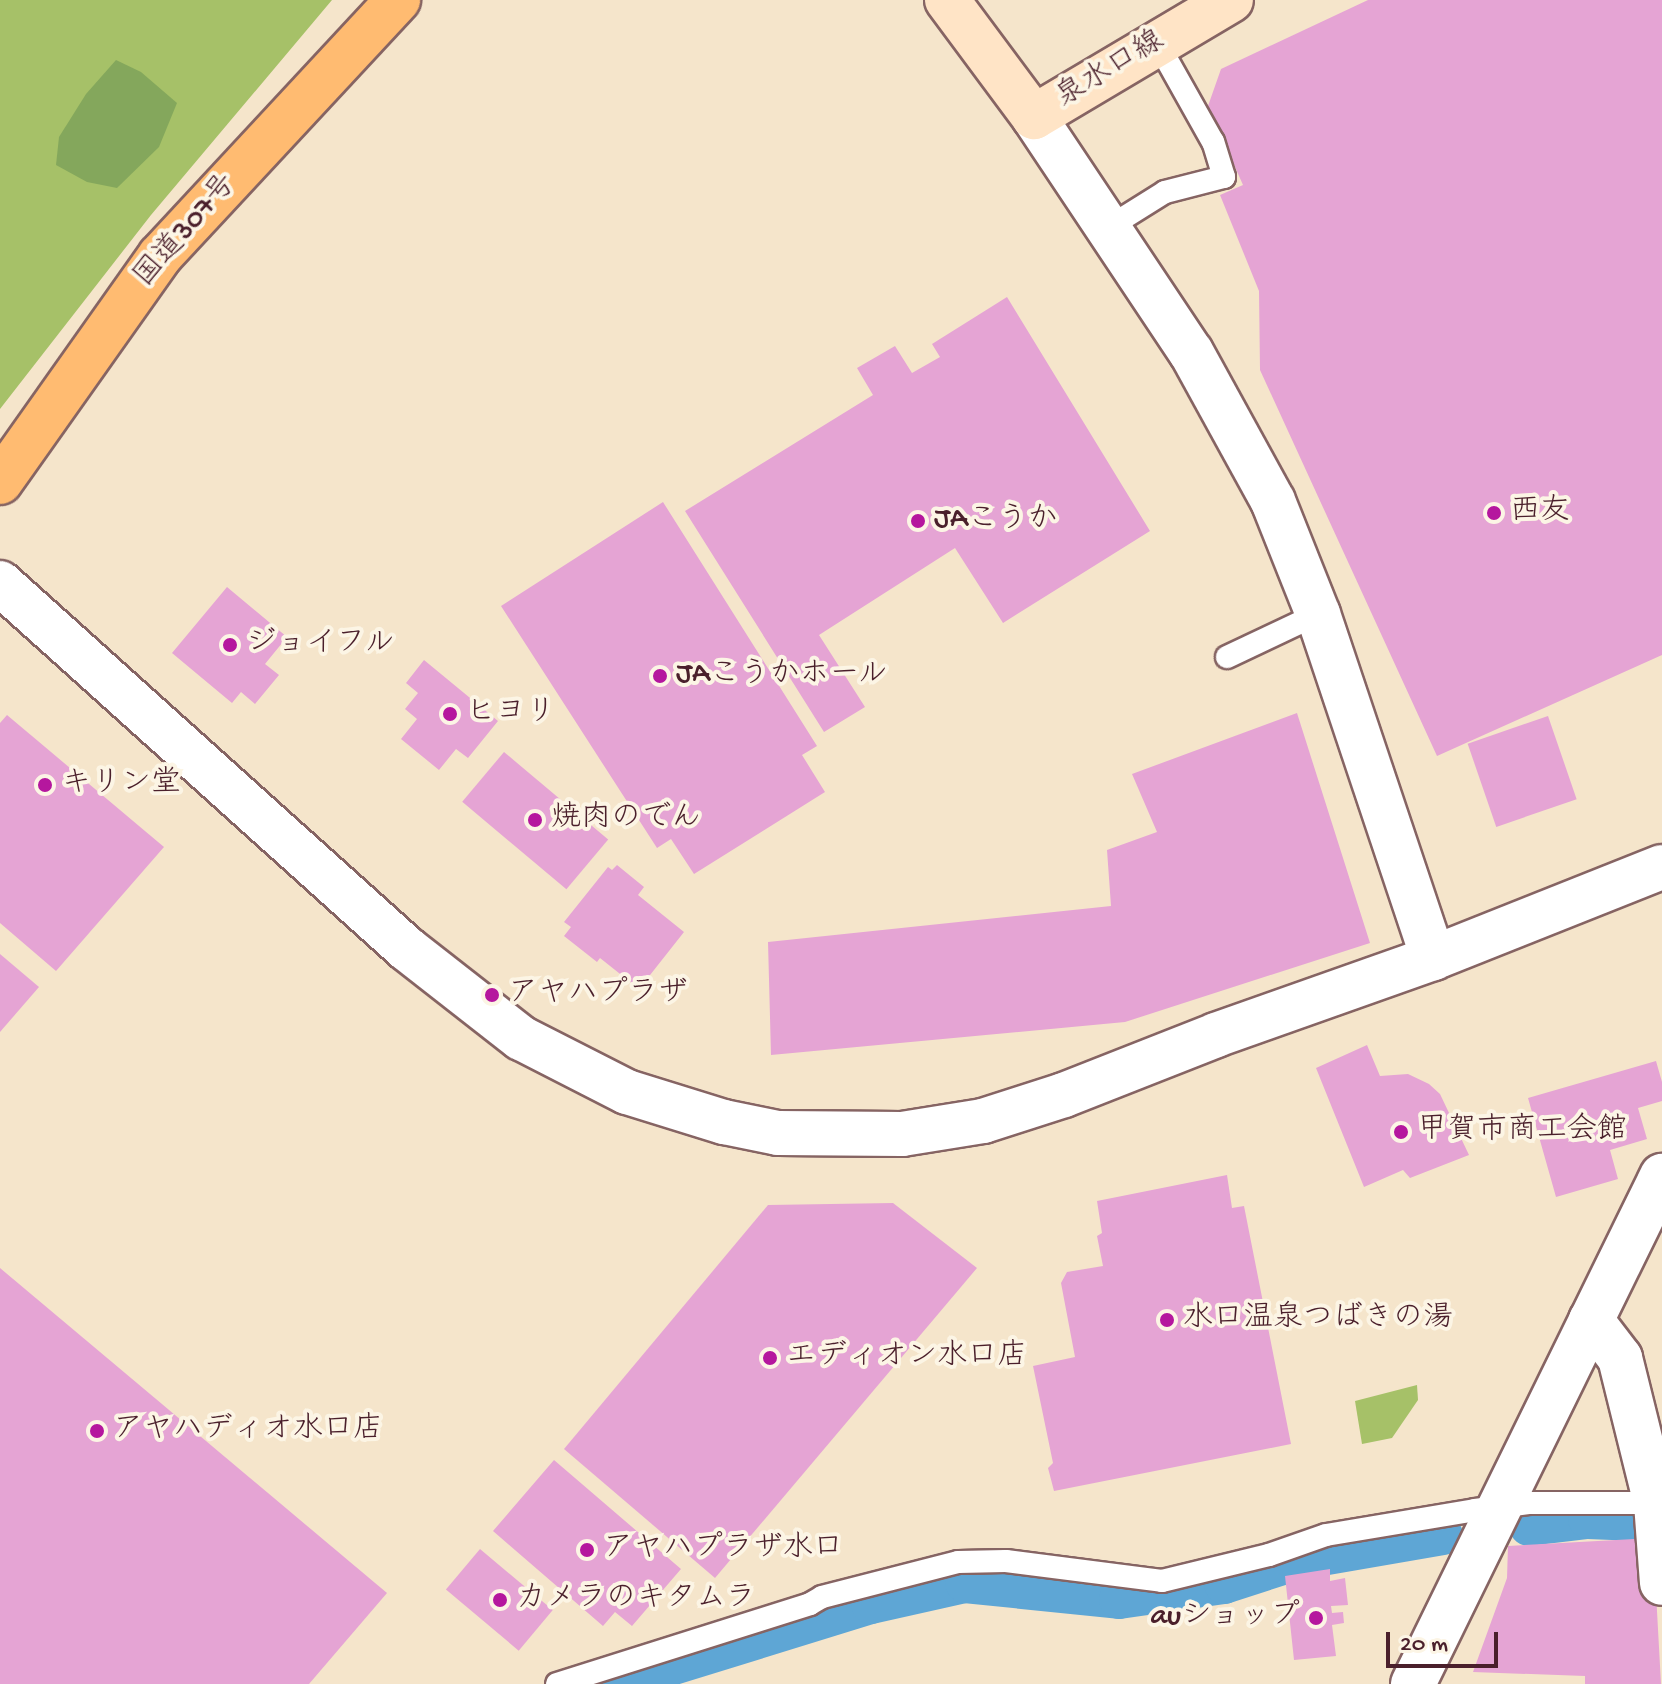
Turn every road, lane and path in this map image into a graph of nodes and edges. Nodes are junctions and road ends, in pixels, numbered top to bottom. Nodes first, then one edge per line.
1 (398, 0) edge
2 (947, 0) edge
3 (1231, 0) edge
4 (1158, 44) junction
5 (1034, 117) junction
6 (1109, 227) junction
7 (0, 482) edge
8 (0, 583) edge
9 (1318, 614) junction
10 (1227, 657) dead end
11 (1662, 867) edge
12 (1433, 958) junction
13 (1662, 1176) edge
14 (1591, 1320) junction
15 (1497, 1508) junction
16 (1658, 1513) edge
17 (1662, 1583) edge
18 (557, 1684) edge
19 (1413, 1684) edge

1 - 7 highway, 国道307号
2 - 5 main road, 泉水口線
3 - 4 main road, 泉水口線
4 - 5 main road, 泉水口線
4 - 6 lane
5 - 6 street
6 - 9 street
8 - 12 street
9 - 10 lane
9 - 12 street
11 - 12 street
13 - 14 street
14 - 15 street
14 - 16 street
15 - 16 lane
15 - 18 lane
15 - 19 street
16 - 17 street

